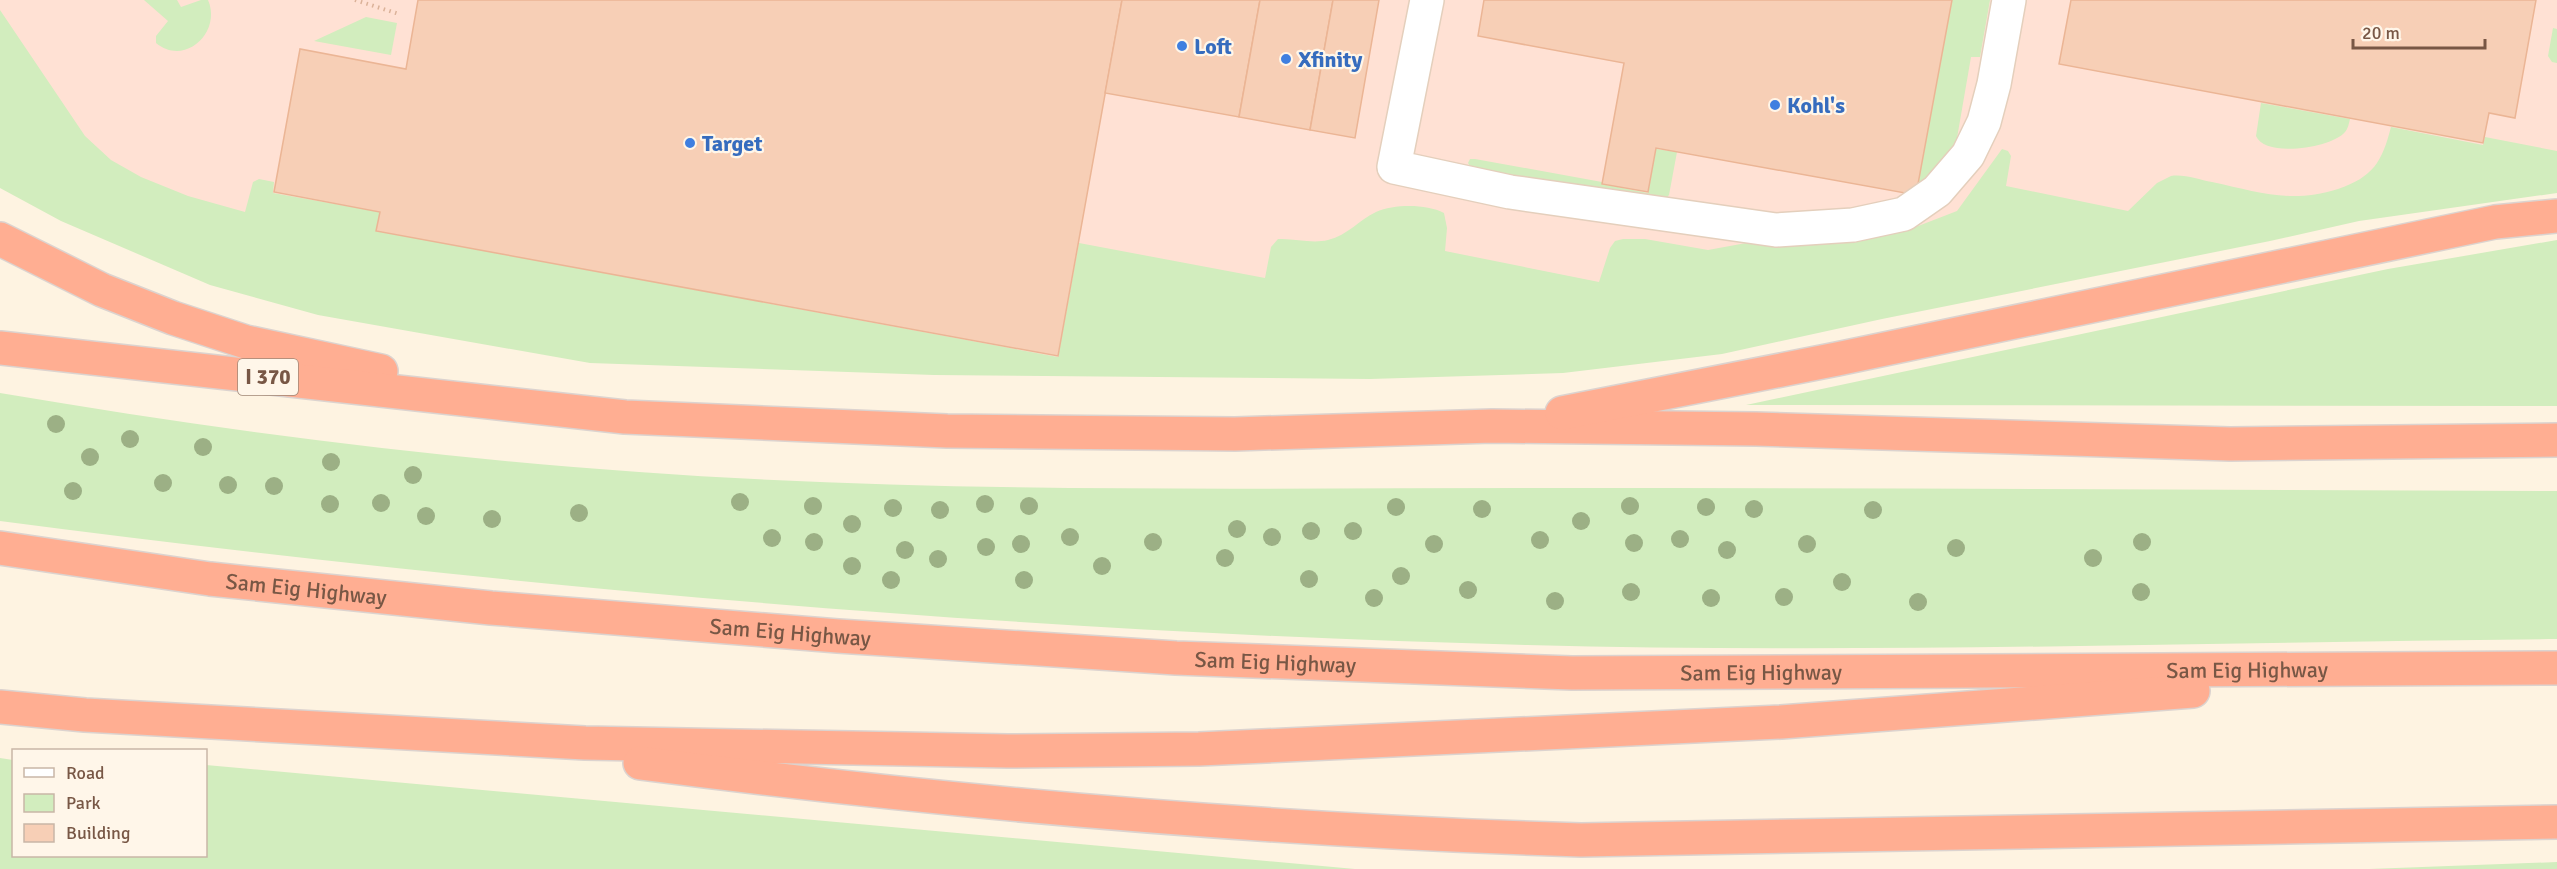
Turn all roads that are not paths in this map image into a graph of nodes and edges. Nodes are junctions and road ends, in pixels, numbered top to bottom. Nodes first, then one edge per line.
1 (1427, 0) edge
2 (2008, 0) edge
3 (2557, 216) edge
4 (0, 239) edge
5 (0, 348) edge
6 (535, 406) junction
7 (1492, 426) junction
8 (2557, 440) edge
9 (0, 548) edge
10 (2557, 668) edge
11 (2467, 670) junction
12 (0, 707) edge
13 (409, 734) junction
14 (2557, 822) edge

1 - 2 lane
3 - 7 highway
4 - 6 highway
5 - 6 highway, I 370
6 - 7 highway
7 - 8 highway
9 - 11 highway, Sam Eig Highway
10 - 11 highway, Sam Eig Highway
11 - 13 highway
12 - 13 highway
13 - 14 highway

